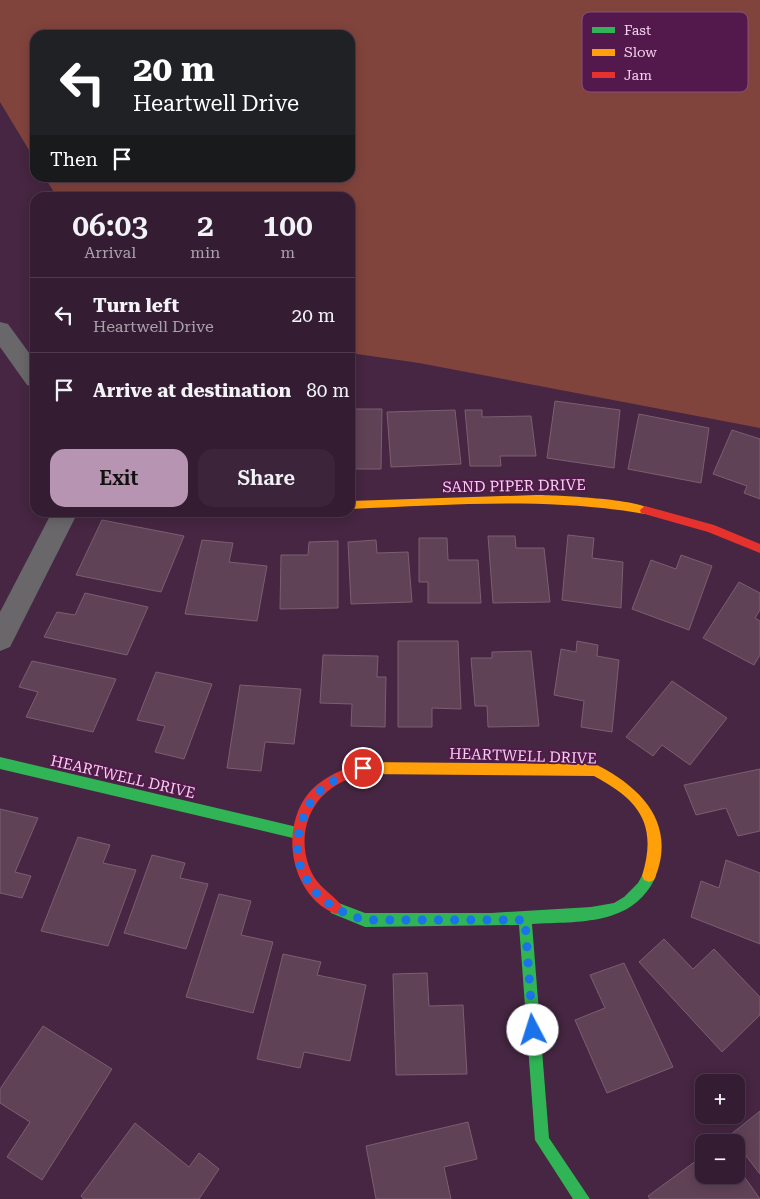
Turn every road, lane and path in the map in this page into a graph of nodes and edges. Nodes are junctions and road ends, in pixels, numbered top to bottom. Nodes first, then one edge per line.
1 (0, 330) edge
2 (30, 372) edge
3 (355, 505) edge
4 (62, 517) edge
5 (760, 549) edge
6 (0, 639) edge
7 (0, 763) edge
8 (297, 833) junction
9 (525, 920) junction
10 (582, 1199) edge

1 - 2 street
3 - 5 street, SAND PIPER DRIVE
4 - 6 street
7 - 8 street, HEARTWELL DRIVE
8 - 9 street, HEARTWELL DRIVE
8 - 9 street, HEARTWELL DRIVE
9 - 10 street

